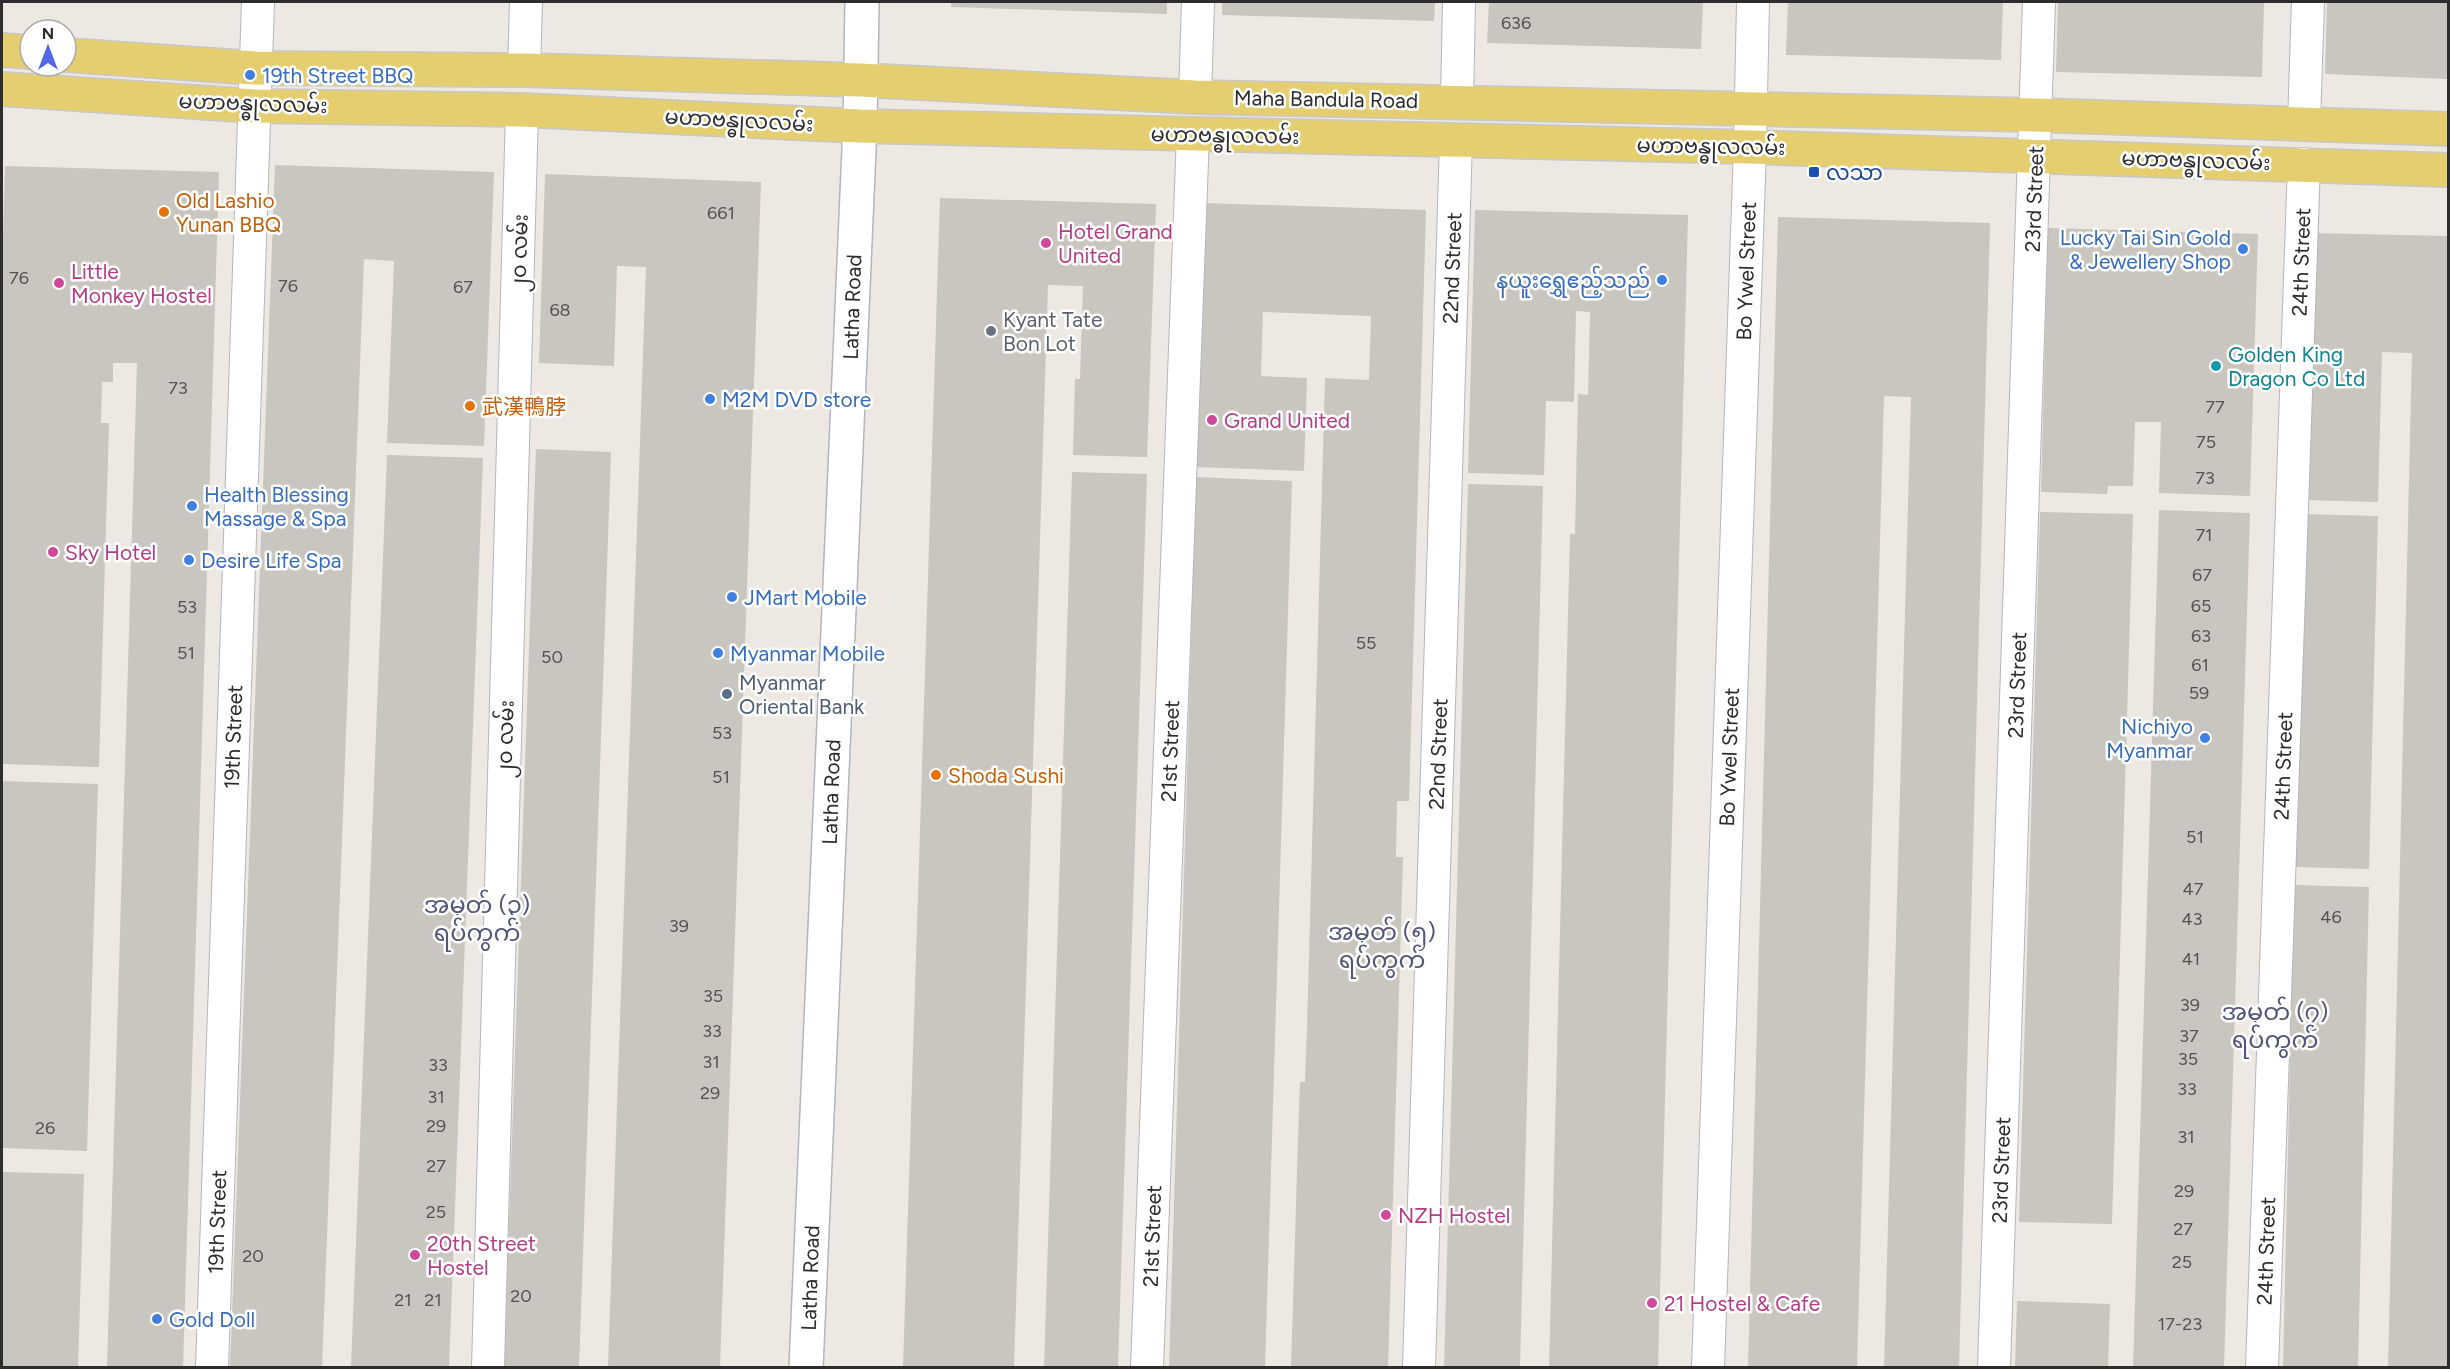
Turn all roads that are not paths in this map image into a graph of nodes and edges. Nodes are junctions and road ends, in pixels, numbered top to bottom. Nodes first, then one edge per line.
1 (258, 2) edge
2 (526, 2) edge
3 (862, 2) edge
4 (1198, 2) edge
5 (1459, 2) edge
6 (1753, 2) edge
7 (2039, 2) edge
8 (2308, 2) edge
9 (2, 50) edge
10 (18, 51) edge
11 (78, 56) edge
12 (255, 68) junction
13 (524, 70) junction
14 (860, 80) junction
15 (2, 89) edge
16 (1195, 97) junction
17 (1344, 100) junction
18 (1457, 102) junction
19 (254, 106) junction
20 (522, 110) junction
21 (1751, 110) junction
22 (2037, 115) junction
23 (2304, 123) junction
24 (860, 126) junction
25 (2448, 129) edge
26 (1193, 134) junction
27 (1344, 137) junction
28 (1456, 140) junction
29 (1750, 147) junction
30 (2035, 155) junction
31 (2304, 164) junction
32 (2448, 170) edge
33 (212, 1368) edge
34 (488, 1368) edge
35 (806, 1368) edge
36 (1147, 1368) edge
37 (1419, 1368) edge
38 (1708, 1368) edge
39 (1994, 1368) edge
40 (2262, 1368) edge

1 - 12 street
2 - 13 street
3 - 14 main road, Latha Road
4 - 16 street
5 - 18 street
6 - 21 street
7 - 22 street, 23rd Street
8 - 23 street
9 - 10 main road
11 - 12 main road
12 - 13 main road, မဟာဗန္ဓုလလမ်း
12 - 19 street, 19th Street
13 - 14 main road, မဟာဗန္ဓုလလမ်း
14 - 16 main road, မဟာဗန္ဓုလလမ်း
14 - 24 main road, Latha Road
15 - 19 main road, မဟာဗန္ဓုလလမ်း
16 - 17 main road, Maha Bandula Road
17 - 18 main road, Maha Bandula Road
17 - 27 main road
18 - 21 main road, မဟာဗန္ဓုလလမ်း
19 - 20 main road, မဟာဗန္ဓုလလမ်း
19 - 33 street, 19th Street
20 - 24 main road, မဟာဗန္ဓုလလမ်း
20 - 34 street, ၂၀ လမ်း
21 - 22 main road, မဟာဗန္ဓုလလမ်း
21 - 29 street, Bo Ywel Street
22 - 23 main road, မဟာဗန္ဓုလလမ်း
22 - 30 street, 23rd Street
23 - 25 main road, မဟာဗန္ဓုလလမ်း
24 - 26 main road, မဟာဗန္ဓုလလမ်း
24 - 35 main road, Latha Road
26 - 27 main road, မဟာဗန္ဓုလလမ်း
26 - 36 street, 21st Street
27 - 28 main road, မဟာဗန္ဓုလလမ်း
28 - 29 main road, မဟာဗန္ဓုလလမ်း
28 - 37 street, 22nd Street
29 - 30 main road, မဟာဗန္ဓုလလမ်း
29 - 38 street, Bo Ywel Street
30 - 31 main road, မဟာဗန္ဓုလလမ်း
30 - 39 street, 23rd Street
31 - 32 main road, မဟာဗန္ဓုလလမ်း
31 - 40 street, 24th Street

